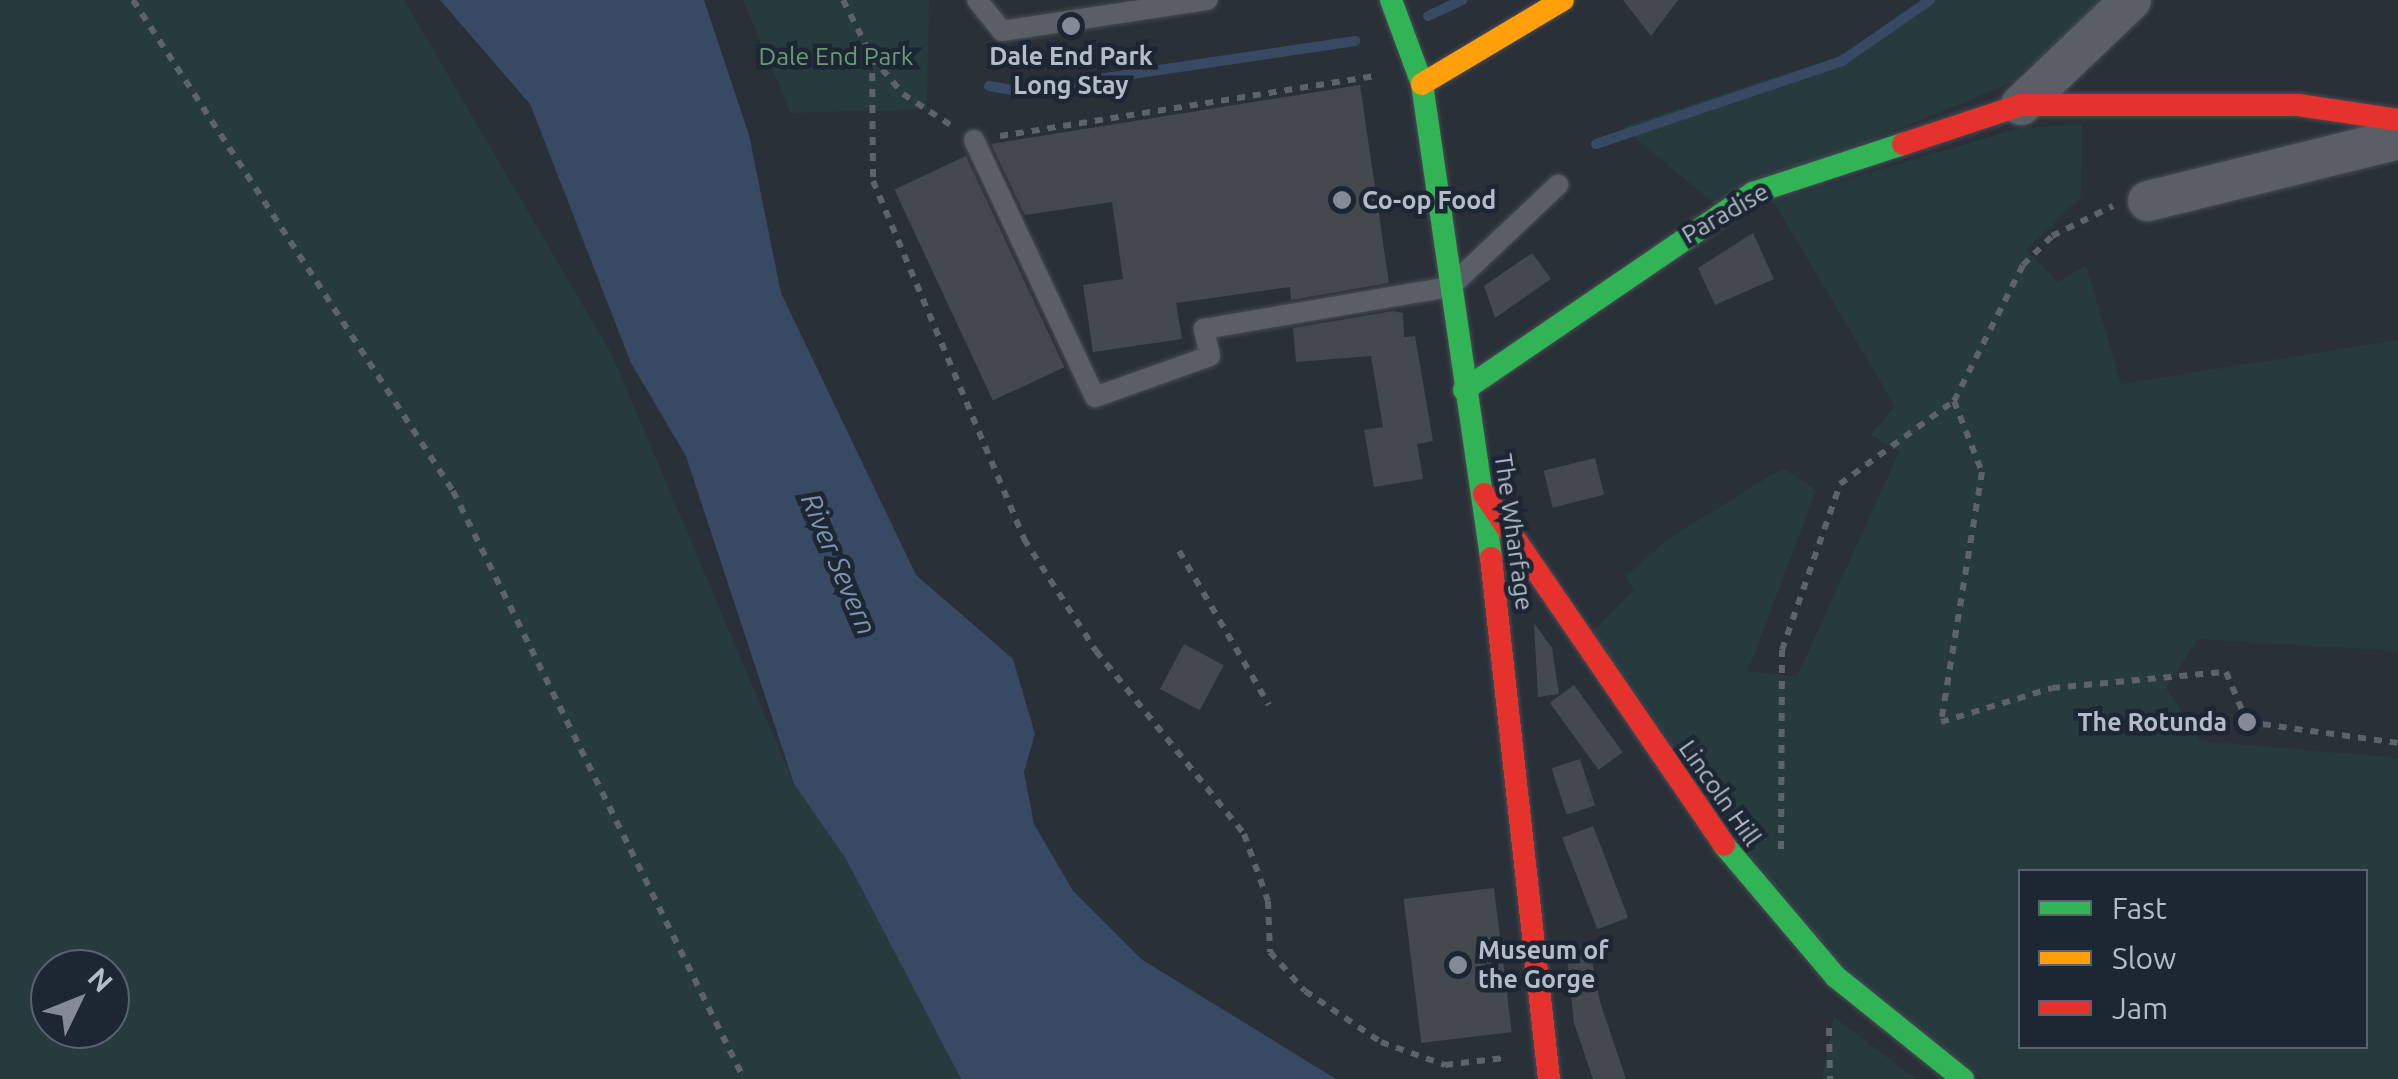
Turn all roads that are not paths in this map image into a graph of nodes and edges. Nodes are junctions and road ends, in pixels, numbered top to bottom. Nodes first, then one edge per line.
1 (977, 0) edge
2 (1208, 0) edge
3 (1391, 0) edge
4 (1563, 0) edge
5 (2132, 0) edge
6 (1418, 77) junction
7 (2021, 105) junction
8 (2398, 120) edge
9 (2398, 139) edge
10 (974, 140) road end
11 (1558, 185) dead end
12 (2148, 201) road end
13 (1450, 287) junction
14 (1464, 390) junction
15 (1484, 494) junction
16 (1549, 1079) edge
17 (1964, 1079) edge

1 - 2 lane
3 - 6 street, The Wharfage
4 - 6 street
5 - 7 street, Paradise
6 - 13 street, The Wharfage
7 - 8 street, Paradise
7 - 14 street, Paradise
9 - 12 street
10 - 13 lane
11 - 13 lane
13 - 14 street, The Wharfage
14 - 15 street, The Wharfage
15 - 16 street, The Wharfage
15 - 17 street, Lincoln Hill

